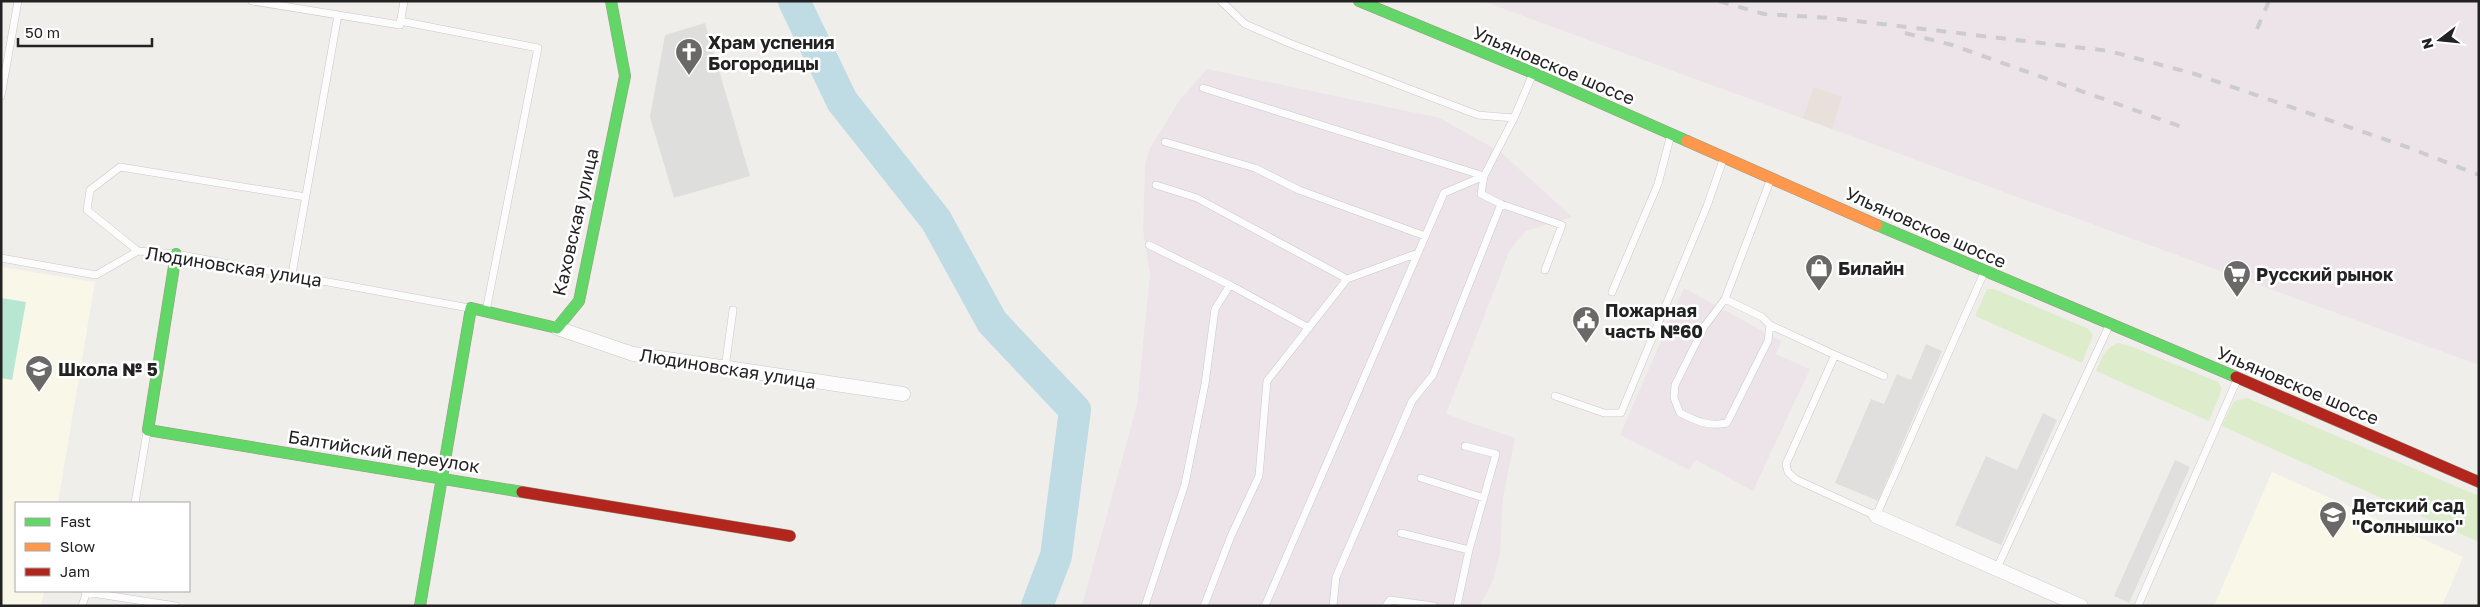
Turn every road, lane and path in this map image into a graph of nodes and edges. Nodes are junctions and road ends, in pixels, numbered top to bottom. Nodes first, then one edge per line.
1 (18, 1) edge
2 (252, 1) edge
3 (404, 1) edge
4 (611, 1) edge
5 (1221, 1) edge
6 (1359, 1) edge
7 (338, 15) junction
8 (400, 20) junction
9 (1533, 73) junction
10 (1203, 88) dead end
11 (1, 96) edge
12 (1514, 118) junction
13 (1671, 135) junction
14 (1165, 142) dead end
15 (1724, 158) junction
16 (1484, 176) junction
17 (1771, 178) junction
18 (1156, 185) dead end
19 (306, 196) junction
20 (1501, 204) junction
21 (1425, 236) junction
22 (1149, 245) dead end
23 (138, 251) junction
24 (1418, 253) junction
25 (176, 254) junction
26 (1, 258) edge
27 (1545, 270) dead end
28 (1985, 272) junction
29 (292, 274) junction
30 (1347, 279) junction
31 (1230, 285) junction
32 (1612, 292) dead end
33 (1725, 298) junction
34 (471, 308) junction
35 (734, 310) dead end
36 (486, 312) junction
37 (2110, 324) junction
38 (1770, 326) junction
39 (557, 328) junction
40 (1309, 328) junction
41 (1836, 355) junction
42 (725, 368) junction
43 (1884, 376) dead end
44 (2238, 378) junction
45 (903, 394) dead end
46 (1555, 396) dead end
47 (148, 430) junction
48 (1465, 446) dead end
49 (442, 478) junction
50 (1420, 478) dead end
51 (2479, 482) edge
52 (1484, 498) junction
53 (135, 502) edge
54 (1876, 516) junction
55 (1401, 533) dead end
56 (790, 536) dead end
57 (1469, 550) junction
58 (1997, 568) junction
59 (86, 592) edge
60 (82, 606) edge
61 (176, 606) edge
62 (420, 606) edge
63 (1145, 606) edge
64 (1204, 606) edge
65 (1265, 606) edge
66 (1333, 606) edge
67 (1386, 606) edge
68 (1433, 606) edge
69 (1457, 606) edge
70 (2081, 606) edge
71 (2138, 606) edge

1 - 11 lane
2 - 7 lane
3 - 8 lane
4 - 39 street, Каховская улица
5 - 12 lane
6 - 9 street, Ульяновское шоссе
7 - 8 lane
7 - 19 lane
8 - 36 lane
9 - 12 lane
9 - 13 street, Ульяновское шоссе
10 - 16 lane
12 - 16 lane
13 - 15 street, Ульяновское шоссе
13 - 32 lane
14 - 21 lane
15 - 17 street, Ульяновское шоссе
15 - 46 lane
16 - 20 lane
16 - 21 lane
17 - 28 street, Ульяновское шоссе
17 - 33 lane
18 - 30 lane
19 - 23 lane
19 - 29 lane
20 - 27 lane
20 - 66 lane
21 - 24 lane
22 - 31 lane
23 - 25 lane, Людиновская улица
23 - 26 lane, Людиновская улица
24 - 30 lane
24 - 65 lane
25 - 29 lane, Людиновская улица
25 - 47 street
28 - 37 street, Ульяновское шоссе
28 - 54 lane
29 - 34 lane, Людиновская улица
30 - 40 lane
31 - 40 lane
31 - 63 lane
33 - 38 lane
33 - 38 lane
34 - 36 street
34 - 49 street
35 - 42 lane
36 - 39 street
37 - 44 street, Ульяновское шоссе
37 - 58 lane
38 - 41 lane
39 - 42 street, Людиновская улица
40 - 64 lane
41 - 43 lane
41 - 54 lane
42 - 45 street, Людиновская улица
44 - 51 street, Ульяновское шоссе
44 - 71 lane
47 - 49 street, Балтийский переулок
47 - 53 lane
48 - 52 lane
49 - 56 street, Балтийский переулок
49 - 62 street
50 - 52 lane
52 - 57 lane
54 - 58 street
55 - 57 lane
57 - 69 lane
58 - 70 street
59 - 60 lane
59 - 61 lane
67 - 68 lane

